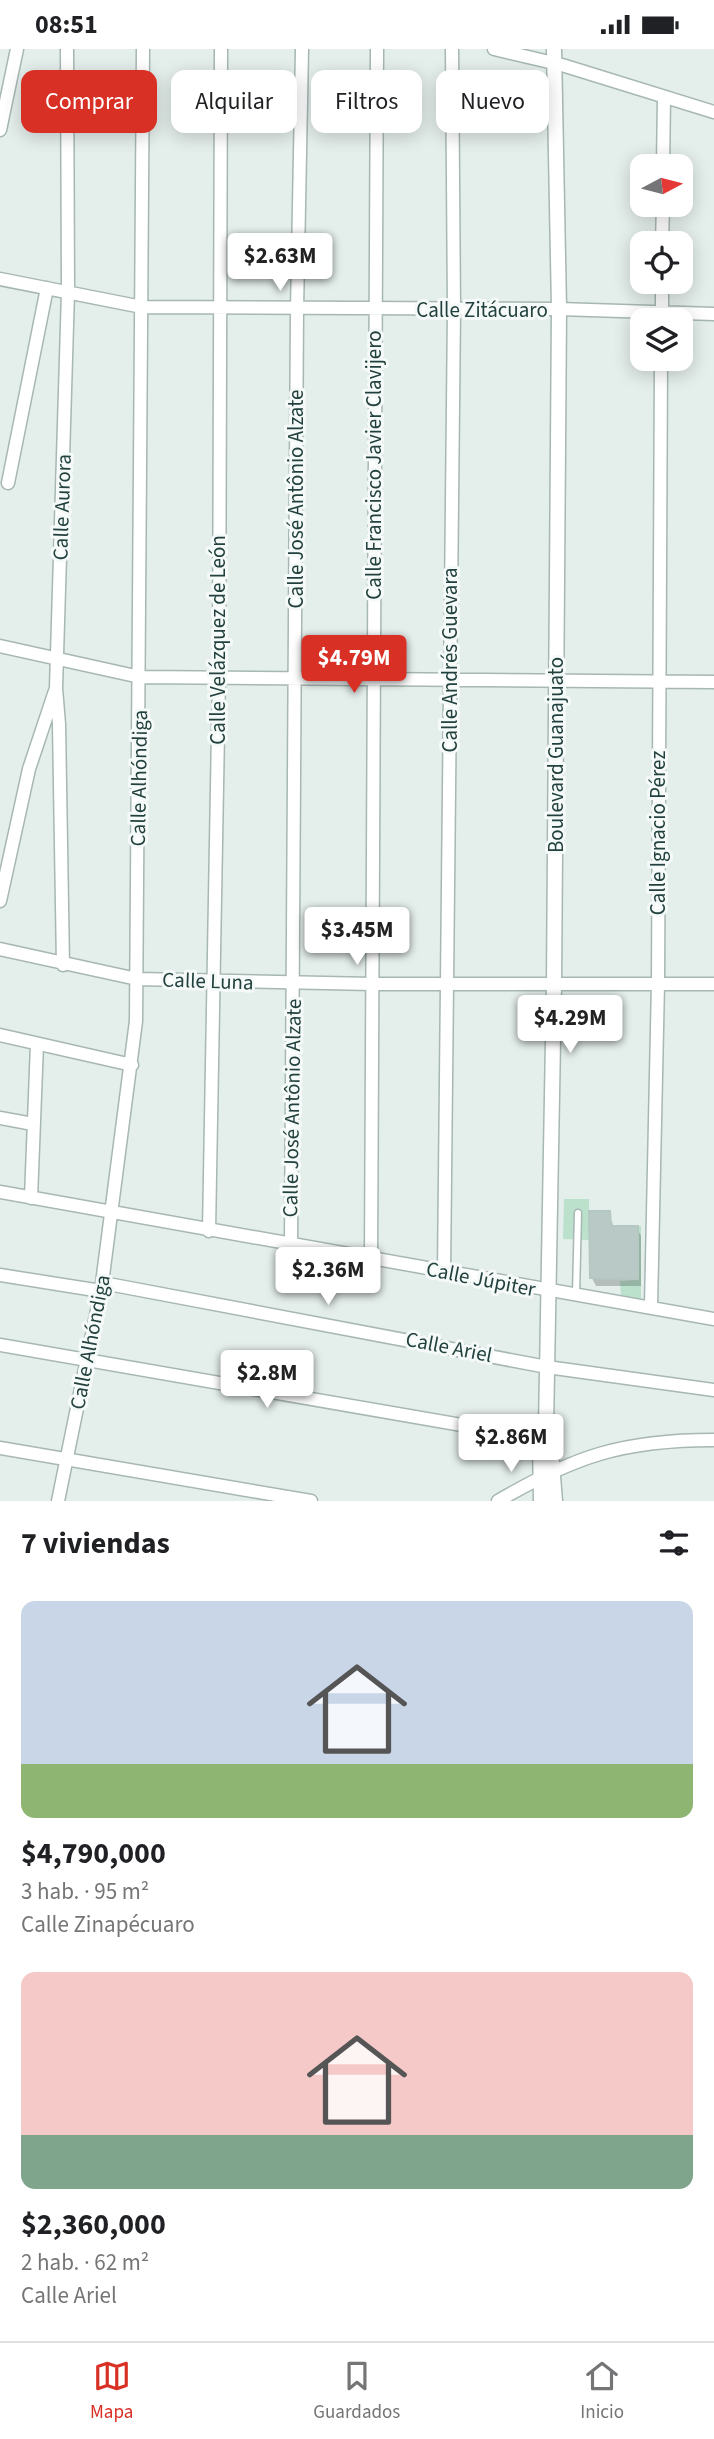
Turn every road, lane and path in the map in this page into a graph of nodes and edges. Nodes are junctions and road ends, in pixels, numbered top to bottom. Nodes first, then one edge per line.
1 (17, 49) edge
2 (67, 49) edge
3 (144, 49) edge
4 (221, 49) edge
5 (302, 49) edge
6 (377, 49) edge
7 (452, 49) edge
8 (494, 49) edge
9 (564, 49) edge
10 (557, 59) edge
11 (664, 97) junction
12 (714, 112) edge
13 (0, 130) edge
14 (663, 154) edge
15 (0, 279) edge
16 (47, 288) junction
17 (68, 292) junction
18 (142, 307) junction
19 (220, 309) junction
20 (454, 309) junction
21 (559, 309) junction
22 (297, 310) junction
23 (374, 310) junction
24 (630, 314) edge
25 (714, 314) edge
26 (693, 315) edge
27 (661, 371) edge
28 (8, 483) dead end
29 (0, 646) edge
30 (58, 659) junction
31 (219, 676) junction
32 (140, 677) junction
33 (296, 678) junction
34 (373, 678) junction
35 (450, 680) junction
36 (557, 681) junction
37 (658, 682) junction
38 (714, 682) edge
39 (56, 688) junction
40 (0, 901) edge
41 (0, 949) edge
42 (63, 965) junction
43 (137, 979) junction
44 (214, 982) junction
45 (293, 983) junction
46 (658, 983) junction
47 (372, 984) junction
48 (449, 984) junction
49 (714, 984) edge
50 (554, 985) junction
51 (0, 1035) edge
52 (37, 1044) junction
53 (132, 1065) junction
54 (0, 1118) edge
55 (33, 1124) junction
56 (0, 1192) edge
57 (31, 1198) junction
58 (578, 1213) dead end
59 (112, 1214) junction
60 (209, 1231) junction
61 (291, 1244) junction
62 (371, 1258) junction
63 (444, 1272) junction
64 (0, 1275) edge
65 (102, 1287) junction
66 (548, 1291) junction
67 (576, 1296) junction
68 (651, 1306) junction
69 (714, 1319) edge
70 (0, 1345) edge
71 (88, 1361) junction
72 (547, 1367) junction
73 (714, 1390) edge
74 (545, 1436) junction
75 (714, 1440) edge
76 (0, 1447) edge
77 (67, 1459) junction
78 (547, 1477) junction
79 (58, 1501) edge
80 (311, 1501) edge
81 (498, 1501) edge
82 (541, 1501) edge
83 (555, 1501) edge

1 - 13 street
2 - 17 street, Calle Aurora
3 - 18 street, Calle Alhóndiga
4 - 19 street, Calle Velázquez de León
5 - 22 street, Calle José Antônio Alzate
6 - 23 street, Calle Francisco Javier Clavijero
7 - 20 street, Calle Andrés Guevara
8 - 10 street
9 - 10 street, Boulevard Guanajuato
10 - 11 street
10 - 21 street, Boulevard Guanajuato
11 - 12 street
11 - 14 street
15 - 16 street, Calle Zitácuaro
16 - 17 street, Calle Zitácuaro
16 - 28 street
17 - 18 street, Calle Zitácuaro
17 - 30 street, Calle Aurora
18 - 19 street, Calle Zitácuaro
18 - 32 street, Calle Alhóndiga
19 - 22 street, Calle Zitácuaro
19 - 31 street, Calle Velázquez de León
20 - 21 street, Calle Zitácuaro
20 - 23 street, Calle Zitácuaro
20 - 35 street, Calle Andrés Guevara
21 - 24 street, Calle Zitácuaro
21 - 36 street, Boulevard Guanajuato
22 - 23 street, Calle Zitácuaro
22 - 33 street, Calle José Antônio Alzate
23 - 34 street, Calle Francisco Javier Clavijero
25 - 26 street, Calle Zitácuaro
27 - 37 street, Calle Ignacio Pérez
29 - 30 street
30 - 32 street
30 - 39 street, Calle Aurora
31 - 32 street
31 - 33 street
31 - 44 street, Calle Velázquez de León
32 - 43 street, Calle Alhóndiga
33 - 34 street
33 - 45 street, Calle José Antônio Alzate
34 - 35 street
34 - 47 street, Calle Francisco Javier Clavijero
35 - 36 street
35 - 48 street, Calle Andrés Guevara
36 - 37 street
36 - 50 street, Boulevard Guanajuato
37 - 38 street
37 - 46 street, Calle Ignacio Pérez
39 - 40 street
39 - 42 street, Calle Aurora
41 - 42 street, Calle Luna
42 - 43 street, Calle Luna
43 - 44 street, Calle Luna
43 - 53 street, Calle Alhóndiga
44 - 45 street, Calle Luna
44 - 60 street, Calle Velázquez de León
45 - 47 street, Calle Luna
45 - 61 street, Calle José Antônio Alzate
46 - 49 street, Calle Luna
46 - 50 street, Calle Luna
46 - 68 street, Calle Ignacio Pérez
47 - 48 street, Calle Luna
47 - 62 street, Calle Francisco Javier Clavijero
48 - 50 street, Calle Luna
48 - 63 street, Calle Andrés Guevara
50 - 66 street, Boulevard Guanajuato
51 - 52 street
52 - 53 street
52 - 55 street
53 - 59 street, Calle Alhóndiga
54 - 55 street
55 - 57 street
56 - 57 street, Calle Júpiter
57 - 59 street, Calle Júpiter
58 - 67 lane
59 - 60 street, Calle Júpiter
59 - 65 street, Calle Alhóndiga
60 - 61 street, Calle Júpiter
61 - 62 street, Calle Júpiter
62 - 63 street, Calle Júpiter
63 - 66 street, Calle Júpiter
64 - 65 street, Calle Ariel
65 - 71 street, Calle Alhóndiga
65 - 72 street, Calle Ariel
66 - 67 street, Calle Júpiter
66 - 72 street, Boulevard Guanajuato
67 - 68 street, Calle Júpiter
68 - 69 street, Calle Júpiter
70 - 71 street
71 - 74 street
71 - 77 street, Calle Alhóndiga
72 - 73 street, Calle Ariel
72 - 74 street, Boulevard Guanajuato
74 - 78 street, Boulevard Guanajuato
75 - 78 street
76 - 77 street
77 - 79 street, Calle Alhóndiga
77 - 80 street
78 - 81 street
78 - 82 street, Boulevard Guanajuato
78 - 83 street, Boulevard Guanajuato

